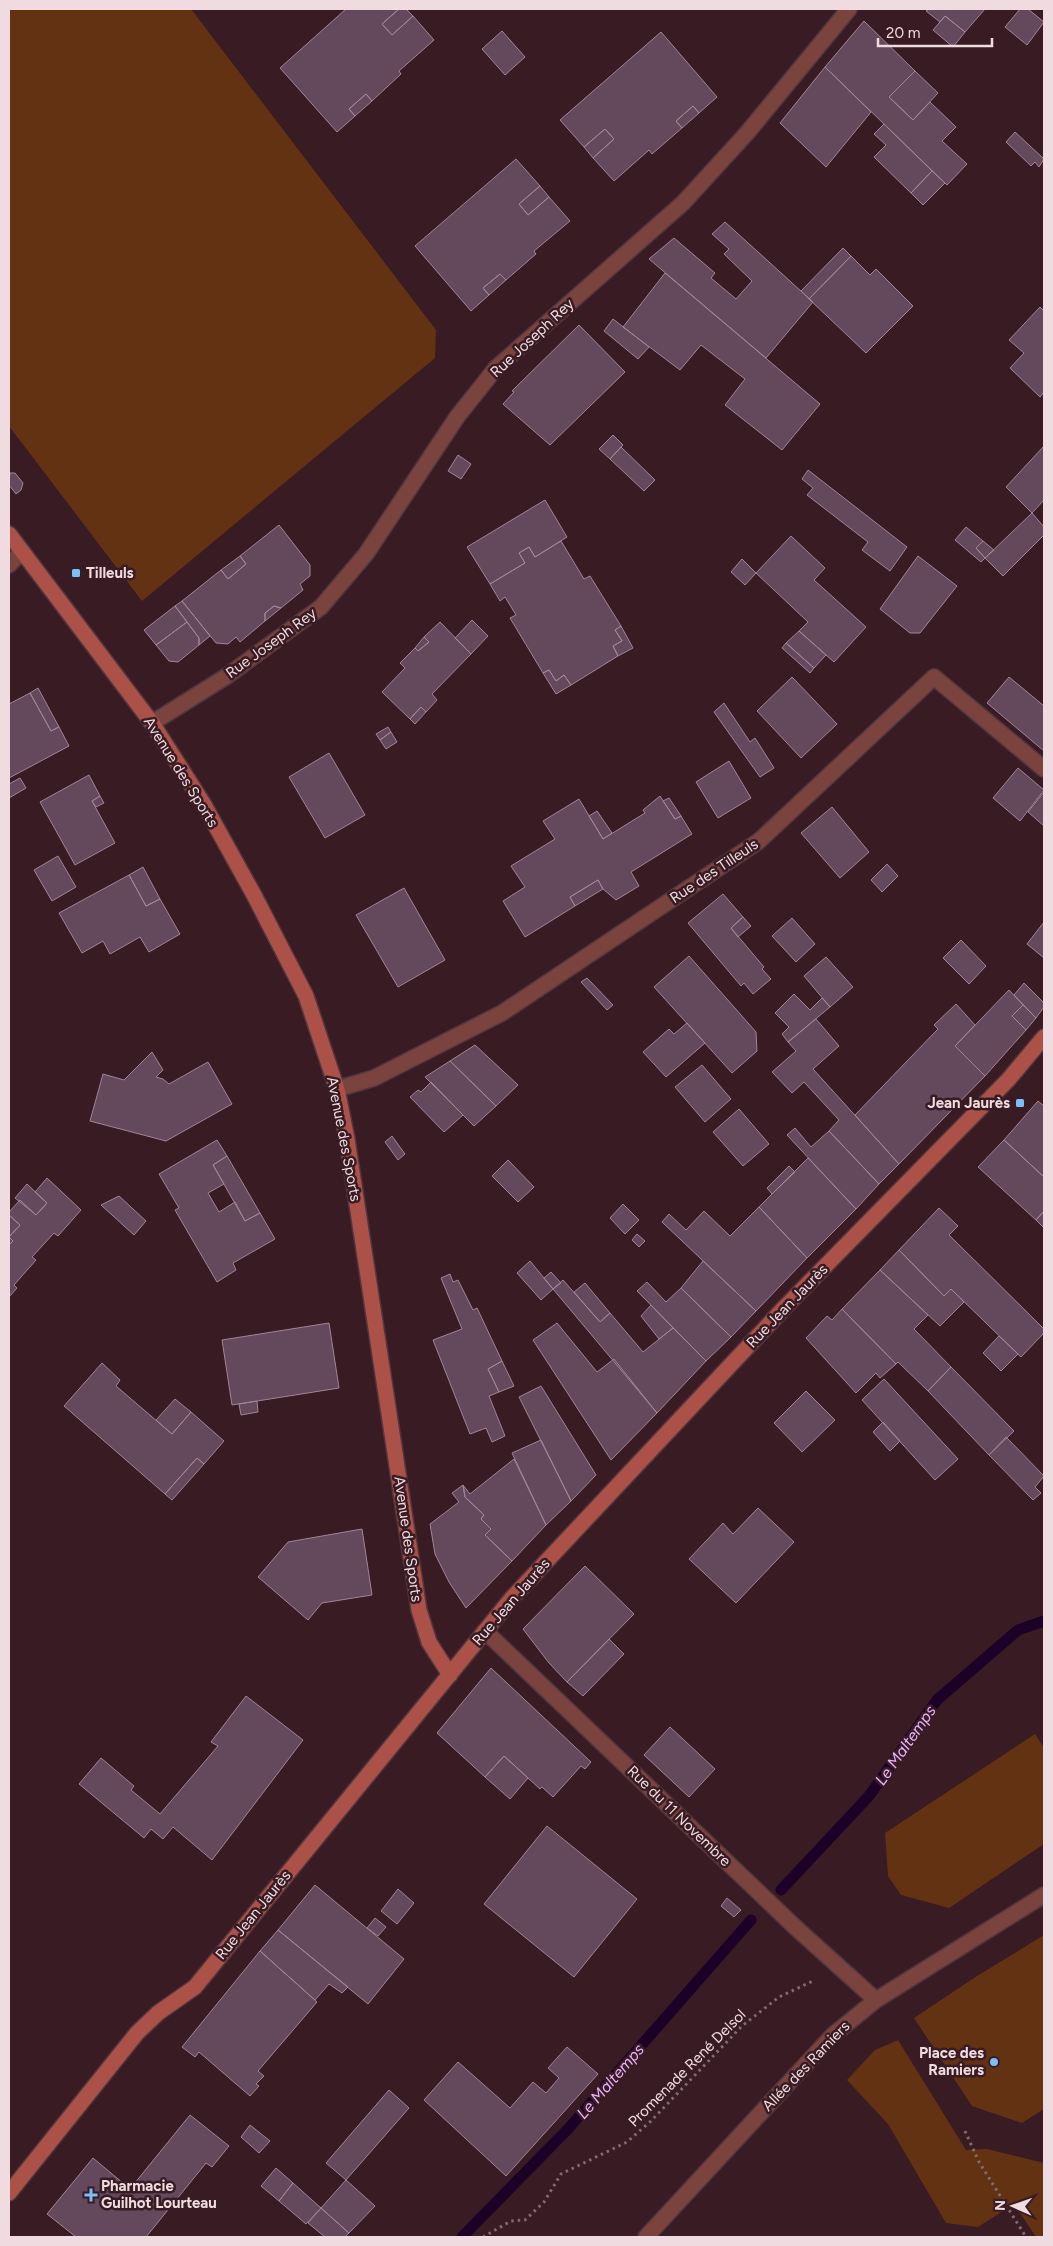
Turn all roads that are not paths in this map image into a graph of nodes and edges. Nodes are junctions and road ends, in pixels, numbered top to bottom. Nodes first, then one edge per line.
1 (849, 9) edge
2 (9, 534) edge
3 (22, 551) junction
4 (9, 565) edge
5 (152, 723) junction
6 (1044, 769) edge
7 (1044, 1037) edge
8 (337, 1089) junction
9 (484, 1631) junction
10 (450, 1675) junction
11 (1044, 1895) edge
12 (876, 2000) junction
13 (9, 2194) edge
14 (646, 2237) edge

1 - 5 street, Rue Joseph Rey
2 - 3 main road, Avenue des Sports
3 - 4 street
3 - 5 main road, Avenue des Sports
5 - 8 main road, Avenue des Sports
6 - 8 street, Rue des Tilleuls
7 - 9 main road, Rue Jean Jaurès
8 - 10 main road, Avenue des Sports
9 - 10 main road, Rue Jean Jaurès
9 - 12 street, Rue du 11 Novembre
10 - 13 main road, Rue Jean Jaurès
11 - 12 street, Allée des Ramiers
12 - 14 street, Allée des Ramiers

